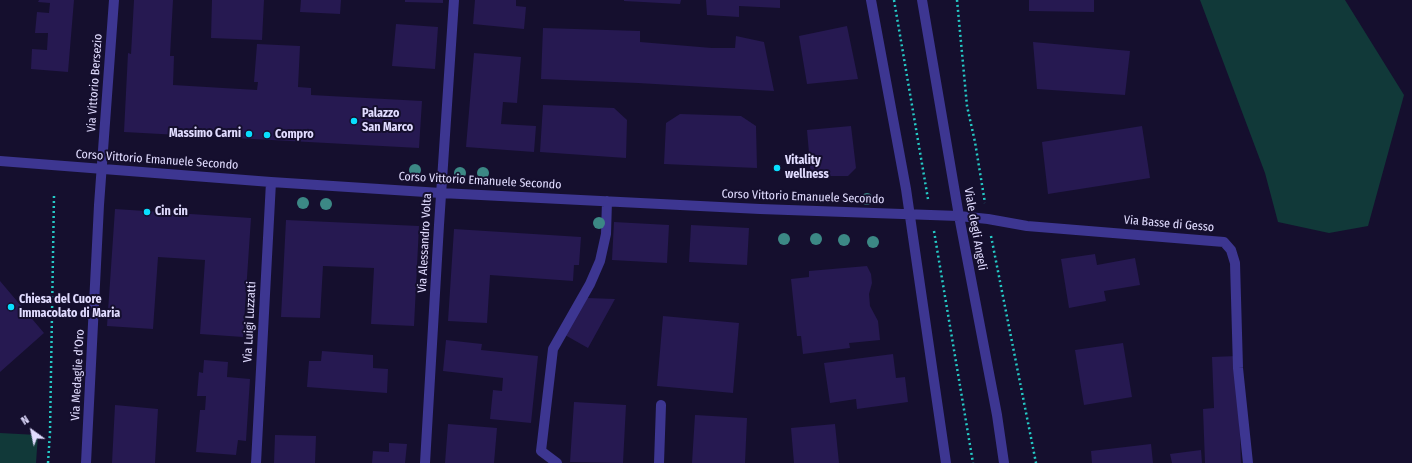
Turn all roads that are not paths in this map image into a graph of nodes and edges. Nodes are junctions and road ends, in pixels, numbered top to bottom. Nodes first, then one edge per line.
1 (114, 0) edge
2 (454, 0) edge
3 (871, 0) edge
4 (922, 0) edge
5 (0, 161) edge
6 (102, 169) junction
7 (271, 182) junction
8 (441, 193) junction
9 (607, 201) junction
10 (909, 214) junction
11 (959, 216) junction
12 (661, 405) dead end
13 (86, 463) edge
14 (256, 463) edge
15 (425, 463) edge
16 (557, 463) edge
17 (659, 463) edge
18 (946, 463) edge
19 (1004, 463) edge
20 (1248, 463) edge

1 - 6 street, Via Vittorio Bersezio
2 - 8 street, Via Alessandro Volta
3 - 10 street
4 - 11 street, Viale degli Angeli
5 - 6 street, Corso Vittorio Emanuele Secondo
6 - 7 street, Corso Vittorio Emanuele Secondo
6 - 13 street, Via Medaglie d'Oro
7 - 8 street, Corso Vittorio Emanuele Secondo
7 - 14 street, Via Luigi Luzzatti
8 - 9 street, Corso Vittorio Emanuele Secondo
8 - 15 street, Via Alessandro Volta
9 - 10 street, Corso Vittorio Emanuele Secondo
9 - 16 street
10 - 11 street, Corso Vittorio Emanuele Secondo
10 - 18 street
11 - 19 street, Viale degli Angeli
11 - 20 street, Via Basse di Gesso
12 - 17 street

